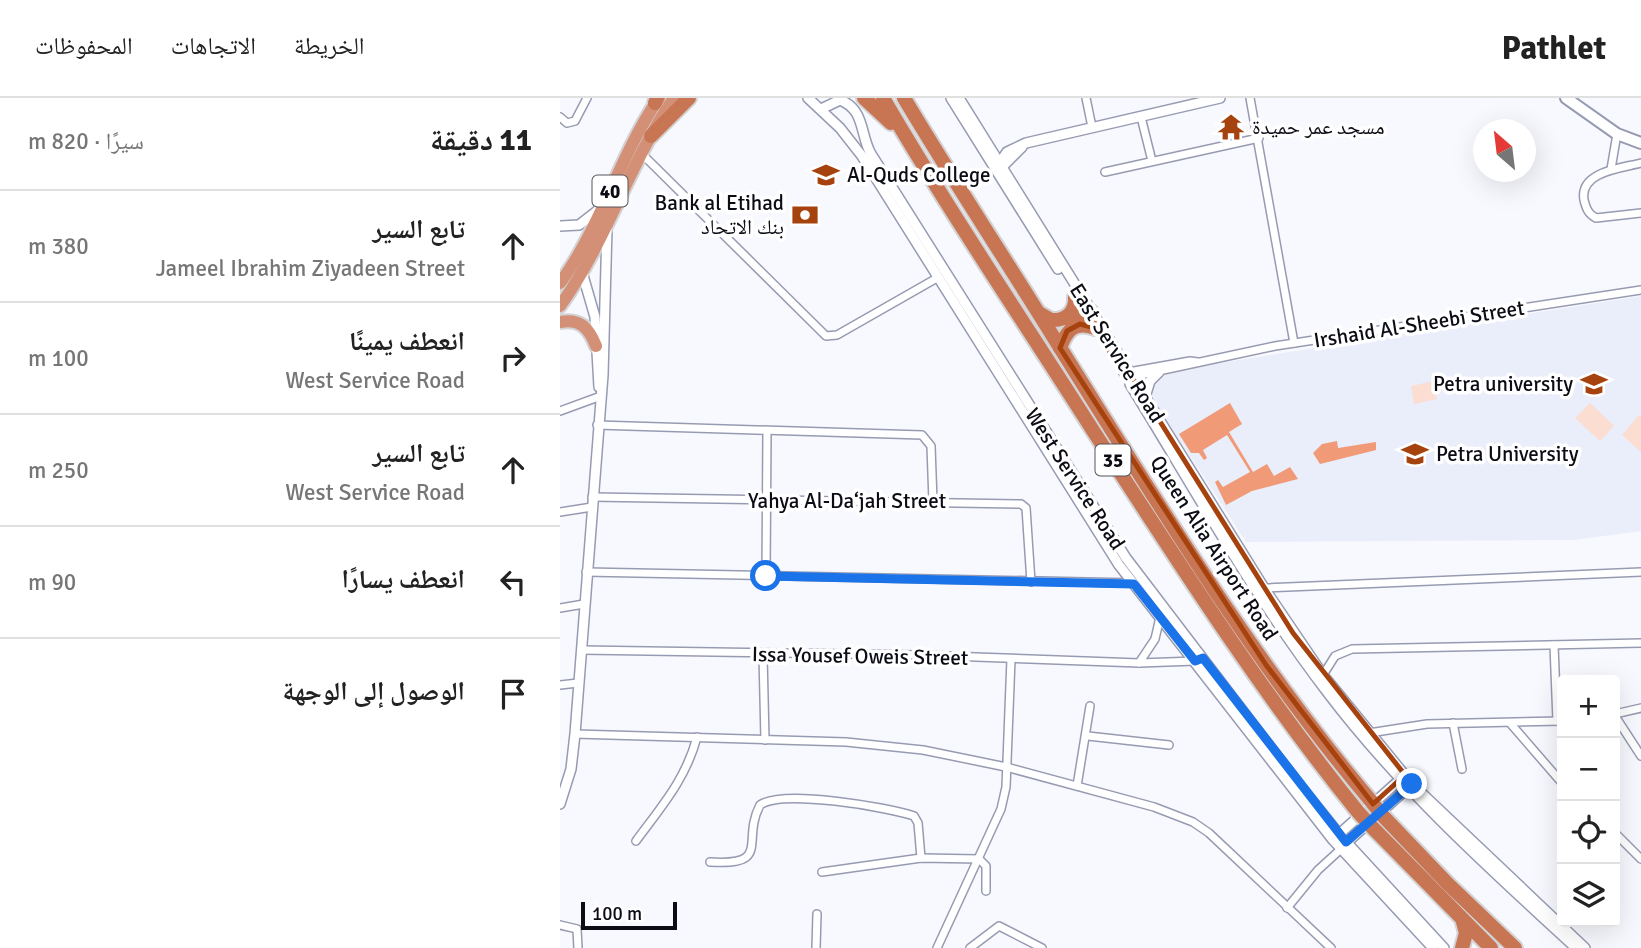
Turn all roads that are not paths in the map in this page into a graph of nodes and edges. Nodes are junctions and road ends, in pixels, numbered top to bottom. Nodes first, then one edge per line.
1 (587, 98) edge
2 (674, 98) edge
3 (689, 98) edge
4 (807, 98) edge
5 (864, 98) edge
6 (883, 98) edge
7 (907, 98) edge
8 (951, 98) edge
9 (959, 98) edge
10 (1086, 98) edge
11 (1220, 98) edge
12 (1250, 98) edge
13 (1566, 98) edge
14 (657, 100) edge
15 (821, 109) junction
16 (560, 117) edge
17 (1141, 117) junction
18 (1092, 127) junction
19 (1618, 134) junction
20 (651, 136) junction
21 (906, 138) junction
22 (1259, 138) junction
23 (1641, 143) edge
24 (642, 153) junction
25 (1152, 161) junction
26 (1641, 163) edge
27 (999, 167) junction
28 (1611, 169) junction
29 (1105, 172) dead end
30 (892, 196) junction
31 (605, 201) junction
32 (1641, 213) edge
33 (560, 226) edge
34 (607, 227) junction
35 (578, 268) junction
36 (937, 278) junction
37 (560, 283) edge
38 (1641, 290) edge
39 (1075, 297) junction
40 (560, 306) edge
41 (1037, 311) junction
42 (1089, 313) junction
43 (1064, 319) junction
44 (560, 322) edge
45 (1095, 328) junction
46 (1294, 343) junction
47 (596, 346) junction
48 (1060, 348) junction
49 (1198, 362) junction
50 (1159, 372) junction
51 (1127, 375) junction
52 (601, 394) junction
53 (1145, 397) junction
54 (560, 411) edge
55 (597, 425) junction
56 (767, 431) junction
57 (592, 502) junction
58 (768, 502) junction
59 (933, 502) junction
60 (560, 512) edge
61 (586, 572) junction
62 (1641, 572) edge
63 (766, 576) junction
64 (1137, 581) junction
65 (1031, 582) junction
66 (1264, 588) junction
67 (584, 604) junction
68 (560, 608) edge
69 (1160, 616) junction
70 (1641, 643) edge
71 (1554, 645) junction
72 (581, 650) junction
73 (763, 655) junction
74 (1011, 659) junction
75 (1199, 660) junction
76 (1139, 663) junction
77 (1323, 675) junction
78 (578, 683) junction
79 (1557, 683) edge
80 (560, 685) edge
81 (1090, 706) dead end
82 (1641, 708) edge
83 (1620, 714) edge
84 (1557, 721) edge
85 (1453, 723) junction
86 (1510, 723) junction
87 (1620, 723) edge
88 (1369, 733) junction
89 (575, 734) junction
90 (1088, 736) junction
91 (697, 737) junction
92 (765, 740) junction
93 (1169, 745) dead end
94 (1641, 756) edge
95 (1006, 767) junction
96 (1462, 769) dead end
97 (1402, 777) junction
98 (1557, 777) edge
99 (1077, 786) junction
100 (1410, 786) junction
101 (560, 804) edge
102 (1336, 837) junction
103 (1620, 838) edge
104 (636, 841) dead end
105 (1344, 845) junction
106 (921, 858) junction
107 (979, 859) junction
108 (1641, 859) edge
109 (710, 862) dead end
110 (822, 872) dead end
111 (986, 891) dead end
112 (1287, 908) junction
113 (817, 914) dead end
114 (1462, 920) junction
115 (560, 925) edge
116 (944, 935) junction
117 (578, 948) edge
118 (816, 948) edge
119 (937, 948) edge
120 (946, 948) edge
121 (970, 948) edge
122 (1042, 948) edge
123 (1331, 948) edge
124 (1433, 948) edge
125 (1444, 948) edge
126 (1462, 948) edge
127 (1491, 948) edge
128 (1515, 948) edge
129 (1576, 948) edge
130 (1585, 948) edge

1 - 16 street
2 - 20 highway, 40
3 - 20 highway
4 - 15 street, West Service Road
5 - 21 highway
6 - 21 highway, Queen Alia Airport Road / 35
7 - 41 highway, Queen Alia Airport Road / 35
8 - 27 street, East Service Road
9 - 27 street, East Service Road
10 - 18 street
11 - 17 street
12 - 22 street
13 - 19 main road
14 - 31 highway, 40
15 - 30 street, West Service Road
15 - 30 street, West Service Road
17 - 18 street
17 - 25 street
18 - 27 street
19 - 23 main road
19 - 28 street
20 - 24 highway, 40
21 - 114 highway, Queen Alia Airport Road / 35, bridge
22 - 25 street
22 - 46 street
24 - 34 highway, 40
24 - 36 street
25 - 29 street
26 - 28 street
27 - 39 street, East Service Road
27 - 42 street, East Service Road
28 - 32 street
30 - 36 street, West Service Road
30 - 64 street, West Service Road
31 - 33 street
31 - 35 highway, 40
34 - 35 highway, 40
34 - 52 street
35 - 37 highway, 40
35 - 40 highway, 40
35 - 47 street
36 - 64 street, West Service Road
38 - 46 street, Irshaid Al-Sheebi Street
39 - 42 street, East Service Road
39 - 43 highway
41 - 43 highway
41 - 48 highway, Queen Alia Airport Road / 35
42 - 43 highway
42 - 45 street, East Service Road
42 - 51 street, East Service Road
44 - 47 highway
45 - 48 highway
45 - 51 street, East Service Road
46 - 49 street, Irshaid Al-Sheebi Street
47 - 52 street
48 - 128 highway, Queen Alia Airport Road / 35, bridge
49 - 50 street, Irshaid Al-Sheebi Street
49 - 51 street, Irshaid Al-Sheebi Street
50 - 51 street, Irshaid Al-Sheebi Street
50 - 53 street
51 - 53 street, East Service Road
51 - 97 street, East Service Road
52 - 54 street
52 - 55 street
53 - 66 street, East Service Road
55 - 56 street
55 - 57 street
56 - 58 street
56 - 59 street
57 - 58 street, Yahya Al-Da‘jah Street
57 - 60 street, Yahya Al-Da‘jah Street
57 - 61 street
58 - 59 street, Yahya Al-Da‘jah Street
58 - 63 street
59 - 65 street, Yahya Al-Da‘jah Street
61 - 63 street
61 - 67 street
62 - 66 street
63 - 65 street
64 - 65 street
64 - 69 street, West Service Road
64 - 75 street, West Service Road
66 - 77 street, East Service Road
67 - 68 street
67 - 72 street
69 - 75 street, West Service Road
69 - 76 street
70 - 71 street
71 - 77 street
71 - 79 street
72 - 73 street, Issa Yousef Oweis Street
72 - 78 street
73 - 74 street, Issa Yousef Oweis Street
73 - 92 street
74 - 76 street, Issa Yousef Oweis Street
74 - 95 street
75 - 76 street, Issa Yousef Oweis Street
75 - 102 street, West Service Road
77 - 88 street, East Service Road
78 - 80 street
78 - 89 street
81 - 90 street
82 - 83 street
84 - 86 street
85 - 86 street
85 - 88 street
85 - 96 street
86 - 98 street
87 - 94 street
88 - 97 street, East Service Road
89 - 91 street
89 - 101 street
90 - 93 street
90 - 99 street
91 - 92 street
91 - 104 street
92 - 95 street
95 - 99 street
95 - 107 street
97 - 100 street, East Service Road
97 - 102 street
99 - 112 street
100 - 105 street
100 - 129 street, East Service Road
100 - 130 street, East Service Road
102 - 105 street, West Service Road
103 - 108 street
105 - 112 street
105 - 124 street, West Service Road
105 - 125 street, West Service Road
106 - 107 street
106 - 109 street
106 - 110 street
107 - 111 street
107 - 116 street
112 - 123 street
113 - 118 street
114 - 126 highway
114 - 127 highway, Queen Alia Airport Road / 35
115 - 117 street
116 - 119 street
116 - 120 street
121 - 122 street

